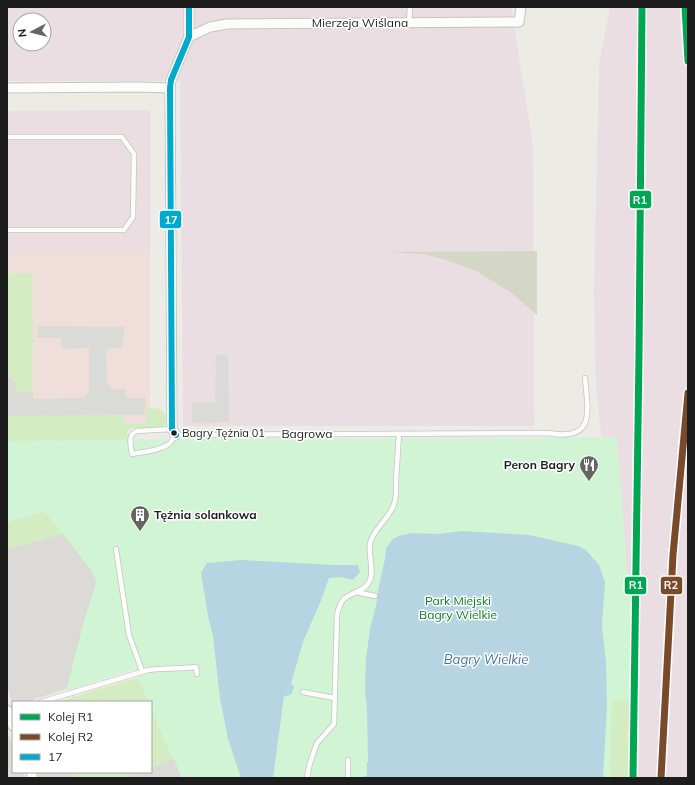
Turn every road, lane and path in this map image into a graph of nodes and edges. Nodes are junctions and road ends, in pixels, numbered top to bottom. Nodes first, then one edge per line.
1 (190, 7) edge
2 (410, 7) edge
3 (521, 7) edge
4 (409, 23) junction
5 (189, 37) junction
6 (7, 88) edge
7 (170, 88) junction
8 (7, 137) edge
9 (7, 230) edge
10 (585, 378) dead end
11 (174, 432) junction
12 (399, 434) junction
13 (116, 549) dead end
14 (356, 592) junction
15 (375, 596) dead end
16 (142, 671) junction
17 (196, 674) dead end
18 (302, 692) dead end
19 (334, 698) junction
20 (44, 701) edge
21 (9, 711) edge
22 (12, 722) edge
23 (348, 760) dead end
24 (307, 778) edge
25 (348, 778) edge

1 - 5 street
2 - 4 lane
3 - 4 street, Mierzeja Wiślana
4 - 5 street, Mierzeja Wiślana
5 - 7 street
6 - 7 street
7 - 11 street
8 - 9 lane
10 - 12 lane, Bagrowa
11 - 11 lane, Bagrowa
11 - 12 lane, Bagrowa
12 - 14 lane
13 - 16 lane
14 - 15 lane
14 - 19 lane
16 - 17 lane
16 - 20 lane
18 - 19 lane
19 - 24 lane
21 - 22 street
23 - 25 lane

